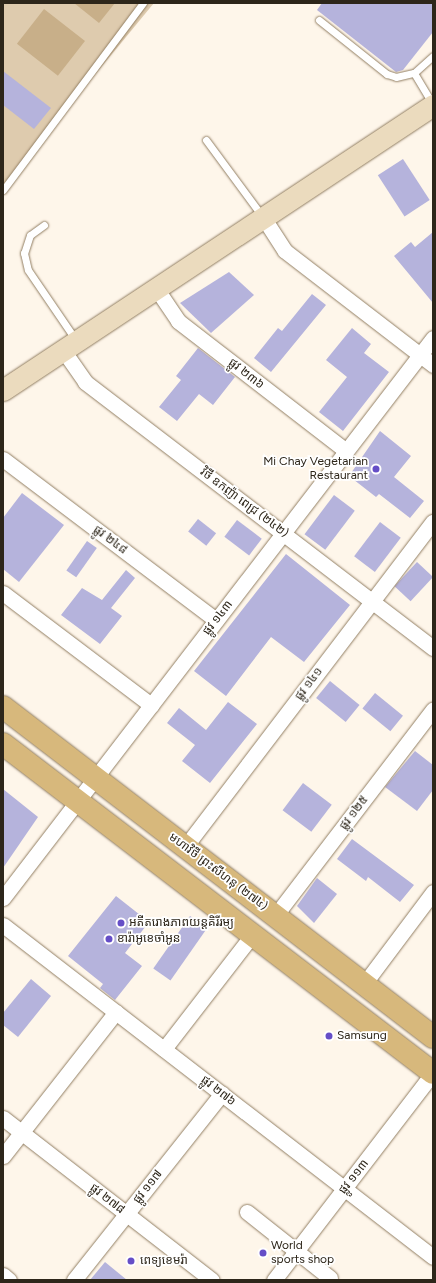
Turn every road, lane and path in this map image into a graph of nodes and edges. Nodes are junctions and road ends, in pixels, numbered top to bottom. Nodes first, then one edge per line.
1 (143, 3) edge
2 (319, 20) dead end
3 (433, 56) edge
4 (414, 73) junction
5 (433, 105) edge
6 (206, 140) dead end
7 (3, 190) edge
8 (263, 218) junction
9 (44, 225) dead end
10 (156, 288) junction
11 (433, 338) edge
12 (69, 346) junction
13 (420, 355) junction
14 (433, 365) edge
15 (3, 390) edge
16 (346, 451) junction
17 (3, 459) edge
18 (433, 522) edge
19 (283, 533) junction
20 (3, 593) edge
21 (372, 601) junction
22 (216, 620) junction
23 (433, 648) edge
24 (151, 705) junction
25 (3, 707) edge
26 (433, 709) edge
27 (3, 744) edge
28 (95, 778) junction
29 (77, 801) junction
30 (185, 847) junction
31 (433, 892) edge
32 (3, 898) edge
33 (275, 916) junction
34 (3, 924) edge
35 (252, 935) junction
36 (364, 984) junction
37 (116, 1012) junction
38 (433, 1037) edge
39 (164, 1049) junction
40 (433, 1073) edge
41 (222, 1093) junction
42 (3, 1118) edge
43 (21, 1132) junction
44 (3, 1156) edge
45 (345, 1188) junction
46 (247, 1212) dead end
47 (126, 1214) junction
48 (296, 1251) junction
49 (433, 1257) edge
50 (3, 1276) edge
51 (330, 1278) dead end
52 (9, 1280) edge
53 (74, 1280) edge
54 (212, 1280) edge
55 (274, 1280) edge

1 - 7 lane
2 - 4 lane
3 - 4 lane
4 - 5 lane
5 - 8 street
6 - 8 lane
8 - 10 street
8 - 13 street
9 - 12 lane
10 - 12 street
10 - 16 street, ផ្លូវ ២៣៦
11 - 13 street, ផ្លូវ ១៤៣
12 - 15 street
12 - 19 street, វិថី ឧកញ៉ា ពេជ្រ (២៤២)
13 - 14 street
13 - 16 street, ផ្លូវ ១៤៣
16 - 19 street, ផ្លូវ ១៤៣
17 - 22 street, ផ្លូវ ២៤៨
18 - 21 street, ផ្លូវ ១៤១
19 - 21 street, វិថី ឧកញ៉ា ពេជ្រ (២៤២)
19 - 22 street, ផ្លូវ ១៤៣
20 - 24 street
21 - 23 street, វិថី ឧកញ៉ា ពេជ្រ (២៤២)
21 - 30 street, ផ្លូវ ១៤១
22 - 24 street, ផ្លូវ ១៤៣
24 - 28 street, ផ្លូវ ១៤៣
25 - 28 main road, មហាវិថី ព្រះសីហនុ (២៧៤)
26 - 33 street, ផ្លូវ ១២៥
27 - 29 main road
28 - 29 street, ផ្លូវ ១៤៣
28 - 30 main road, មហាវិថី ព្រះសីហនុ (២៧៤)
29 - 32 street, ផ្លូវ ១៤៣
29 - 35 main road
30 - 33 main road, មហាវិថី ព្រះសីហនុ (២៧៤)
31 - 36 street
33 - 36 main road, មហាវិថី ព្រះសីហនុ (២៧៤)
34 - 37 street, ផ្លូវ ២៧៦
35 - 39 street
35 - 40 main road
36 - 38 main road, មហាវិថី ព្រះសីហនុ (២៧៤)
37 - 39 street, ផ្លូវ ២៧៦
37 - 43 street
39 - 41 street, ផ្លូវ ២៧៦
40 - 45 street, ផ្លូវ ១១៣
41 - 45 street, ផ្លូវ ២៧៦
41 - 47 street, ផ្លូវ ១១៧
42 - 43 street, ផ្លូវ ២៧៨
43 - 44 street
43 - 47 street, ផ្លូវ ២៧៨
45 - 48 street, ផ្លូវ ១១៣
45 - 49 street, ផ្លូវ ២៧៦
46 - 48 street
47 - 53 street, ផ្លូវ ១១៧
47 - 54 street, ផ្លូវ ២៧៨
48 - 51 street
48 - 55 street, ផ្លូវ ១១៣
50 - 52 street

